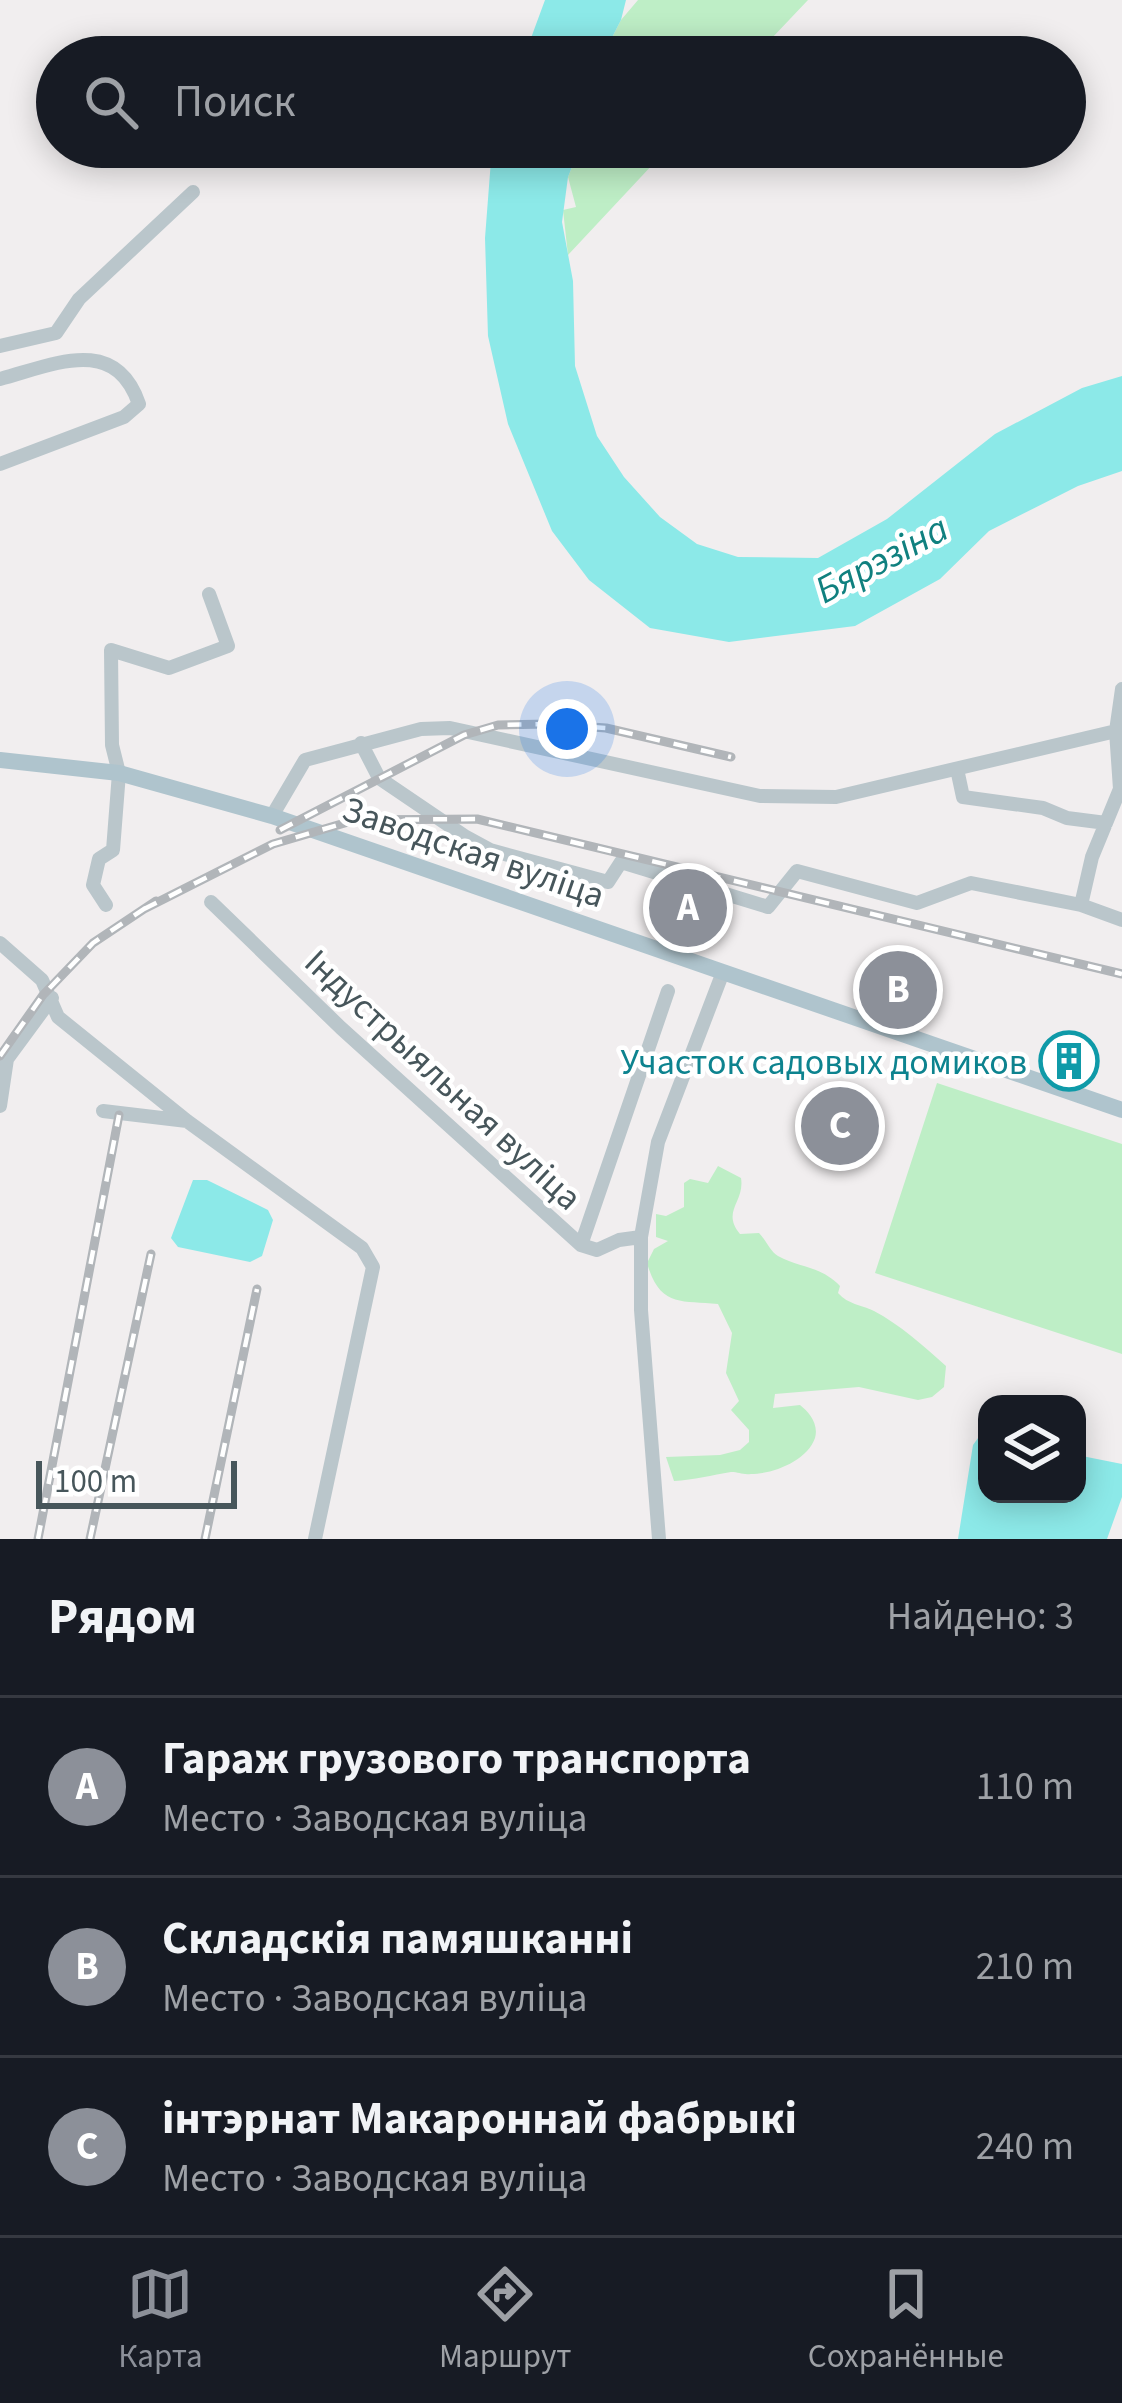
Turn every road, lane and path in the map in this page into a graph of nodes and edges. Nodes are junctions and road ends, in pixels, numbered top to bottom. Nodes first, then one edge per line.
1 (193, 192) dead end
2 (0, 346) edge
3 (0, 379) edge
4 (0, 464) edge
5 (209, 594) dead end
6 (1122, 689) edge
7 (1116, 731) junction
8 (361, 743) junction
9 (0, 760) edge
10 (957, 769) junction
11 (119, 772) junction
12 (272, 816) junction
13 (1106, 823) junction
14 (211, 902) dead end
15 (106, 905) dead end
16 (1081, 905) junction
17 (1122, 920) edge
18 (0, 943) edge
19 (722, 972) junction
20 (668, 991) dead end
21 (52, 998) junction
22 (0, 1106) edge
23 (1122, 1110) edge
24 (103, 1112) dead end
25 (187, 1121) junction
26 (641, 1237) junction
27 (581, 1245) junction
28 (315, 1539) edge
29 (659, 1539) edge

1 - 2 street
3 - 4 street
5 - 11 street
6 - 7 street
7 - 10 street
7 - 13 street
8 - 10 street
8 - 12 street
8 - 16 street
9 - 11 main road, Заводская вуліца
10 - 13 street
11 - 12 main road, Заводская вуліца
11 - 15 street
12 - 19 main road, Заводская вуліца
13 - 16 street
14 - 27 street, Індустрыяльная вуліца
16 - 17 street
18 - 21 street
19 - 23 main road, Заводская вуліца
19 - 26 street
20 - 27 street
21 - 22 street
21 - 25 street
24 - 25 street
25 - 28 street
26 - 27 street, Індустрыяльная вуліца
26 - 29 street

